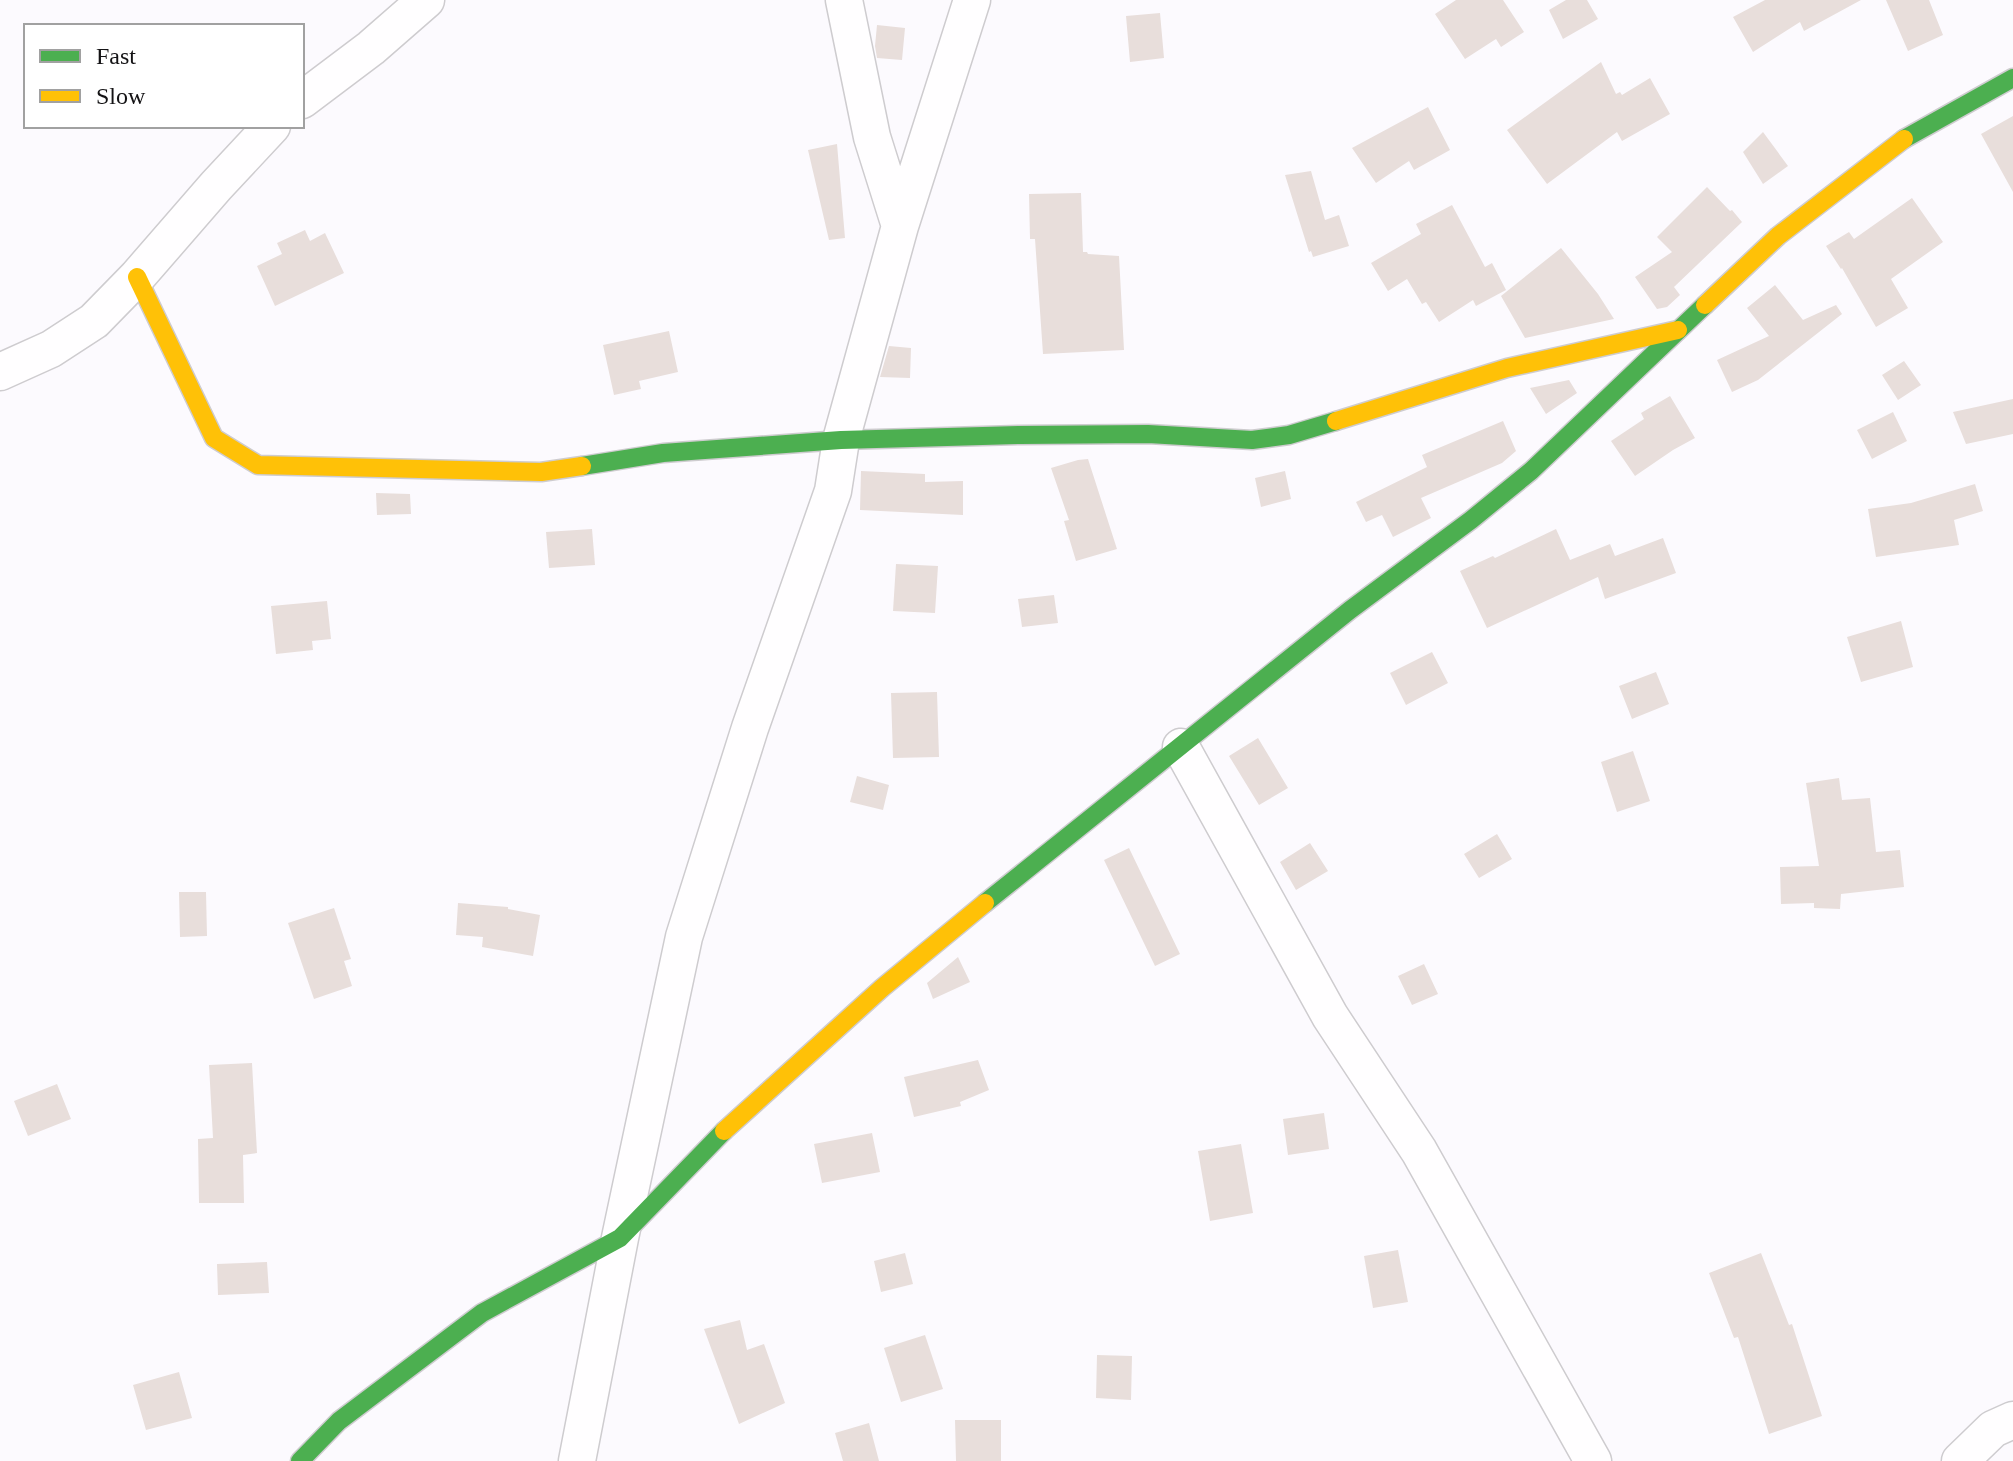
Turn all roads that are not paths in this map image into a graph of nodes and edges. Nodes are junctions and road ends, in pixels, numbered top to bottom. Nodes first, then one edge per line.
1 (426, 0) edge
2 (844, 0) edge
3 (972, 0) edge
4 (2013, 78) edge
5 (304, 98) edge
6 (270, 128) edge
7 (900, 226) junction
8 (137, 277) junction
9 (1678, 330) junction
10 (0, 372) edge
11 (841, 440) junction
12 (1181, 747) junction
13 (620, 1238) junction
14 (2013, 1420) edge
15 (300, 1461) edge
16 (577, 1461) edge
17 (1593, 1461) edge
18 (1960, 1461) edge

1 - 5 street
2 - 7 street
3 - 7 street
4 - 9 street
6 - 8 street
7 - 11 street
8 - 10 street
8 - 11 street
9 - 11 street
9 - 12 street
11 - 13 street
12 - 13 street
12 - 17 street
13 - 15 street
13 - 16 street
14 - 18 street

